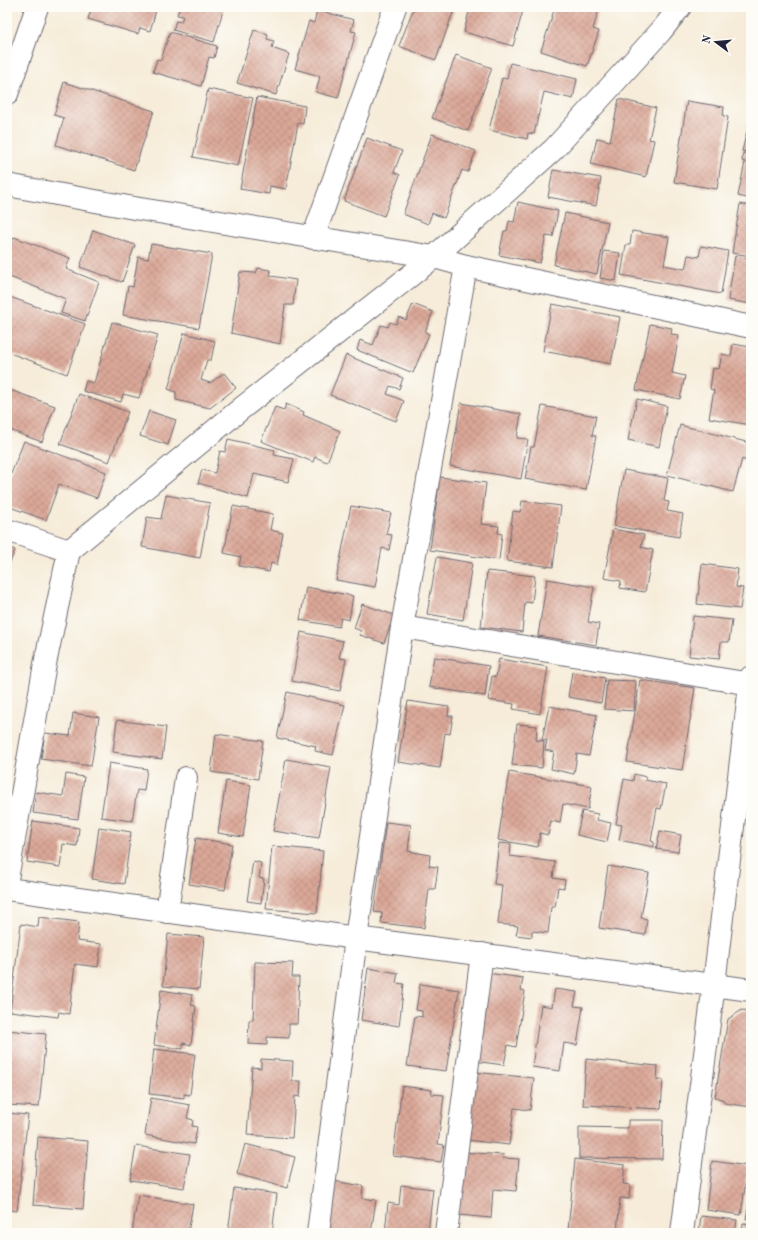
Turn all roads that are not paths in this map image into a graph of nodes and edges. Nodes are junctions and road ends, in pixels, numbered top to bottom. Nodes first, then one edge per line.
1 (37, 7) edge
2 (395, 7) edge
3 (680, 7) edge
4 (7, 94) edge
5 (7, 186) edge
6 (313, 238) junction
7 (434, 257) junction
8 (466, 266) junction
9 (751, 327) edge
10 (7, 530) edge
11 (69, 551) junction
12 (402, 627) junction
13 (751, 682) edge
14 (186, 778) dead end
15 (7, 878) edge
16 (7, 889) edge
17 (167, 912) junction
18 (356, 938) junction
19 (482, 954) junction
20 (714, 984) junction
21 (751, 990) edge
22 (318, 1233) edge
23 (446, 1233) edge
24 (682, 1233) edge

1 - 4 street
2 - 6 street
3 - 7 street
5 - 6 street
6 - 7 street
7 - 8 street
7 - 11 street
8 - 9 street
8 - 12 street
10 - 11 street
11 - 15 street
12 - 13 street
12 - 18 street
13 - 20 street
14 - 17 street
16 - 17 street
17 - 18 street
18 - 19 street
18 - 22 street
19 - 20 street
19 - 23 street
20 - 21 street
20 - 24 street

